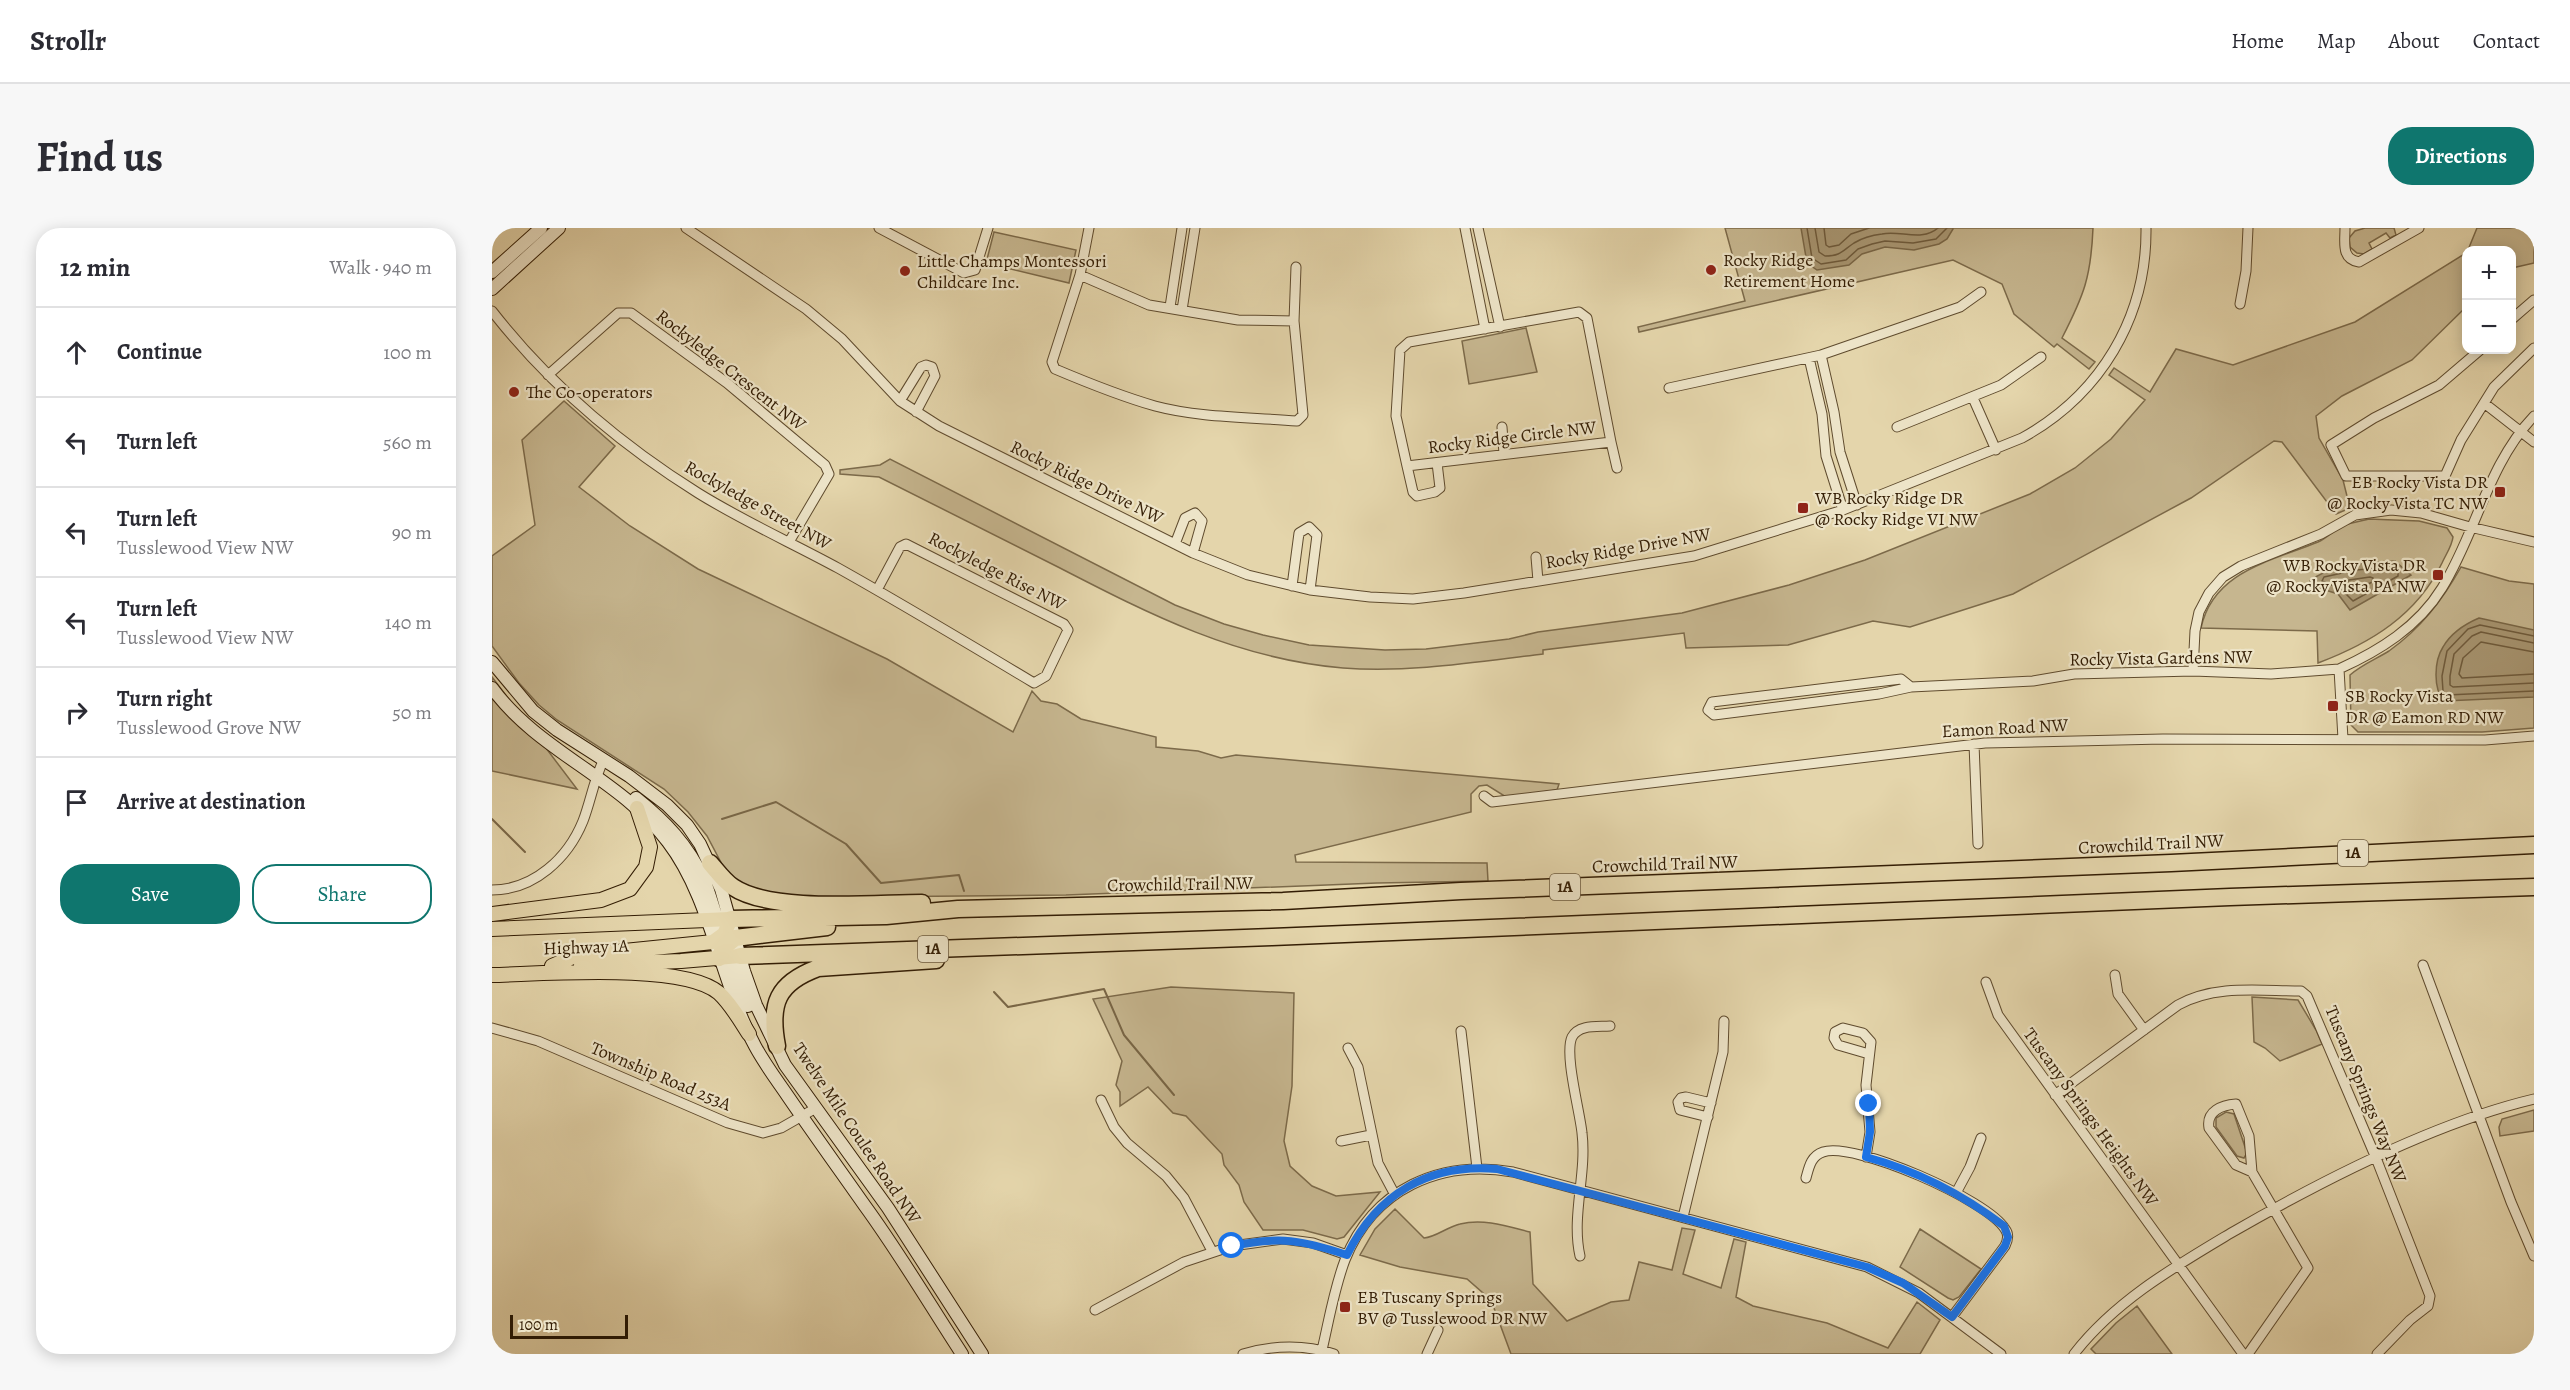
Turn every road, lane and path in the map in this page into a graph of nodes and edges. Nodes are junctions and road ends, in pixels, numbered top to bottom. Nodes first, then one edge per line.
1 (542, 228) edge
2 (559, 228) edge
3 (686, 228) edge
4 (879, 228) edge
5 (988, 228) edge
6 (1089, 228) edge
7 (1182, 228) edge
8 (1195, 228) edge
9 (1465, 228) edge
10 (1479, 228) edge
11 (2146, 228) edge
12 (2248, 228) edge
13 (2345, 228) edge
14 (2419, 228) edge
15 (1296, 267) dead end
16 (492, 272) edge
17 (1080, 275) junction
18 (492, 289) edge
19 (1981, 292) dead end
20 (2534, 300) edge
21 (2240, 304) dead end
22 (1170, 307) junction
23 (1182, 310) junction
24 (492, 311) edge
25 (2516, 315) edge
26 (1294, 321) junction
27 (1500, 327) junction
28 (1485, 329) junction
29 (2534, 348) edge
30 (2475, 354) edge
31 (1815, 356) junction
32 (2042, 357) dead end
33 (548, 375) junction
34 (1669, 388) dead end
35 (1973, 398) junction
36 (900, 401) junction
37 (2484, 403) junction
38 (916, 412) junction
39 (1834, 412) junction
40 (1822, 414) junction
41 (2534, 416) edge
42 (1502, 427) dead end
43 (1897, 427) dead end
44 (2519, 432) junction
45 (1611, 442) junction
46 (2534, 442) edge
47 (1996, 450) junction
48 (1840, 452) junction
49 (1504, 454) junction
50 (1826, 456) junction
51 (1437, 463) junction
52 (1407, 466) junction
53 (1617, 468) dead end
54 (1857, 505) junction
55 (1843, 510) junction
56 (2470, 528) junction
57 (789, 542) junction
58 (2534, 542) edge
59 (1175, 544) junction
60 (1193, 553) junction
61 (1536, 558) dead end
62 (1538, 580) junction
63 (1292, 586) junction
64 (877, 590) junction
65 (1311, 590) junction
66 (492, 662) edge
67 (2339, 669) junction
68 (2193, 671) junction
69 (1041, 681) joint
70 (1911, 687) junction
71 (492, 688) edge
72 (2534, 736) edge
73 (2343, 740) junction
74 (1974, 744) junction
75 (604, 759) junction
76 (596, 776) junction
77 (613, 788) junction
78 (1484, 796) dead end
79 (637, 808) junction
80 (2534, 836) edge
81 (1978, 844) dead end
82 (2534, 845) edge
83 (2441, 849) junction
84 (710, 863) junction
85 (2534, 887) edge
86 (492, 890) edge
87 (958, 909) junction
88 (492, 914) edge
89 (492, 929) edge
90 (724, 939) junction
91 (1125, 943) junction
92 (2423, 965) dead end
93 (552, 966) junction
94 (492, 970) edge
95 (492, 975) edge
96 (2115, 975) dead end
97 (1986, 982) dead end
98 (1724, 1020) dead end
99 (1610, 1026) dead end
100 (492, 1028) edge
101 (2144, 1030) junction
102 (1461, 1031) dead end
103 (749, 1034) junction
104 (777, 1046) junction
105 (1348, 1048) dead end
106 (1869, 1053) dead end
107 (785, 1065) junction
108 (2055, 1095) junction
109 (2534, 1099) edge
110 (1101, 1100) dead end
111 (1711, 1103) junction
112 (816, 1108) junction
113 (2480, 1116) junction
114 (1708, 1117) junction
115 (803, 1118) junction
116 (1371, 1135) junction
117 (1981, 1138) dead end
118 (1341, 1141) dead end
119 (1866, 1157) junction
120 (2376, 1158) junction
121 (1477, 1168) junction
122 (2252, 1172) junction
123 (1806, 1178) dead end
124 (1580, 1190) junction
125 (1956, 1193) junction
126 (1395, 1195) junction
127 (2273, 1209) junction
128 (1683, 1217) junction
129 (1212, 1251) junction
130 (1347, 1255) junction
131 (1580, 1256) dead end
132 (2534, 1256) edge
133 (2177, 1266) junction
134 (1095, 1310) dead end
135 (1952, 1317) junction
136 (1438, 1330) dead end
137 (1322, 1350) junction
138 (962, 1354) edge
139 (982, 1354) edge
140 (1243, 1354) edge
141 (1334, 1354) edge
142 (1427, 1354) edge
143 (2001, 1354) edge
144 (2074, 1354) edge
145 (2243, 1354) edge
146 (2248, 1354) edge
147 (2377, 1354) edge

1 - 16 street
2 - 18 street
3 - 36 street, Rocky Ridge Drive NW
4 - 5 street
6 - 17 street
7 - 22 street
8 - 23 street
9 - 28 street
10 - 27 street
11 - 47 street, Rocky Ridge Drive NW
12 - 21 street
13 - 14 street
15 - 26 street
17 - 22 street
17 - 26 street
19 - 31 street
20 - 25 street
22 - 23 street
23 - 26 street
24 - 33 street, Rockyledge Street NW
27 - 28 street, Rocky Ridge Circle NW
27 - 45 street, Rocky Ridge Circle NW
28 - 52 street, Rocky Ridge Circle NW
29 - 37 street
30 - 37 street
31 - 34 street
31 - 39 street
31 - 40 street
32 - 35 street
33 - 57 street, Rockyledge Street NW
33 - 57 street, Rockyledge Crescent NW
35 - 43 street
35 - 47 street
36 - 38 street, Rocky Ridge Drive NW
36 - 38 street
37 - 44 street
38 - 59 street, Rocky Ridge Drive NW
39 - 40 street
39 - 48 street
40 - 50 street
41 - 44 street
42 - 49 street
44 - 46 street
44 - 56 street
45 - 49 street, Rocky Ridge Circle NW
45 - 53 street
47 - 54 street, Rocky Ridge Drive NW
48 - 50 street
48 - 54 street
49 - 51 street, Rocky Ridge Circle NW
50 - 55 street
51 - 52 street, Rocky Ridge Circle NW
51 - 52 street
54 - 55 street, Rocky Ridge Drive NW
55 - 62 street, Rocky Ridge Drive NW
56 - 58 street
56 - 67 street
56 - 68 street
57 - 64 street, Rockyledge Street NW
59 - 60 street, Rocky Ridge Drive NW
59 - 60 street
60 - 63 street, Rocky Ridge Drive NW
61 - 62 street, Rocky Ridge Drive NW
62 - 65 street, Rocky Ridge Drive NW
63 - 65 street, Rocky Ridge Drive NW
63 - 65 street
64 - 69 street, Rockyledge Street NW
64 - 69 street, Rockyledge Rise NW
66 - 75 street, Twelve Mile Coulee Road NW
67 - 68 street, Rocky Vista Gardens NW
67 - 73 street
68 - 70 street, Rocky Vista Gardens NW
70 - 70 street, Rocky Vista Gardens NW
71 - 76 street, Twelve Mile Coulee Road NW
72 - 73 street, Eamon Road NW
73 - 74 street, Eamon Road NW
74 - 78 street, Eamon Road NW
74 - 81 street
75 - 76 street
75 - 84 street, Twelve Mile Coulee Road NW
76 - 77 street, Twelve Mile Coulee Road NW
76 - 86 street
77 - 79 street, Twelve Mile Coulee Road NW
77 - 90 street
79 - 88 main road
79 - 90 street, Twelve Mile Coulee Road NW
80 - 83 highway
82 - 83 highway, Crowchild Trail NW / 1A
83 - 87 highway, Crowchild Trail NW / 1A
84 - 87 highway
84 - 90 street, Twelve Mile Coulee Road NW
85 - 91 highway, 1A
87 - 90 highway, Crowchild Trail NW / 1A
89 - 90 main road, Highway 1A / 1A
90 - 91 highway, 1A
90 - 93 main road
90 - 93 main road, Highway 1A / 1A
90 - 103 street, Twelve Mile Coulee Road NW
90 - 104 street, Twelve Mile Coulee Road NW
90 - 107 street
91 - 104 highway
92 - 113 street
93 - 94 main road, Highway 1A / 1A
95 - 103 main road
96 - 101 street
97 - 108 street, Tuscany Springs Heights NW
98 - 111 street
99 - 124 street
100 - 115 street, Township Road 253A
101 - 108 street, Tuscany Springs Way NW
101 - 120 street, Tuscany Springs Way NW
102 - 121 street
103 - 115 street, Twelve Mile Coulee Road NW
104 - 107 street, Twelve Mile Coulee Road NW
105 - 116 street
106 - 119 street
107 - 112 street, Twelve Mile Coulee Road NW
108 - 133 street, Tuscany Springs Heights NW
109 - 113 street
110 - 129 street
111 - 114 street
111 - 114 street
112 - 115 street, Township Road 253A
112 - 139 street, Twelve Mile Coulee Road NW
113 - 120 street
113 - 132 street
114 - 128 street
115 - 138 street, Twelve Mile Coulee Road NW
116 - 118 street
116 - 126 street
117 - 125 street
119 - 123 street
119 - 125 street
120 - 127 street
120 - 147 street, Tuscany Springs Way NW
121 - 124 street
121 - 126 street
122 - 122 street
122 - 127 street
124 - 128 street
124 - 131 street
125 - 135 street
126 - 130 street
127 - 133 street
127 - 146 street
128 - 135 street
129 - 130 street
129 - 134 street
130 - 137 street
133 - 144 street
133 - 145 street, Tuscany Springs Heights NW
135 - 143 street
136 - 142 street
137 - 140 street
137 - 141 street

